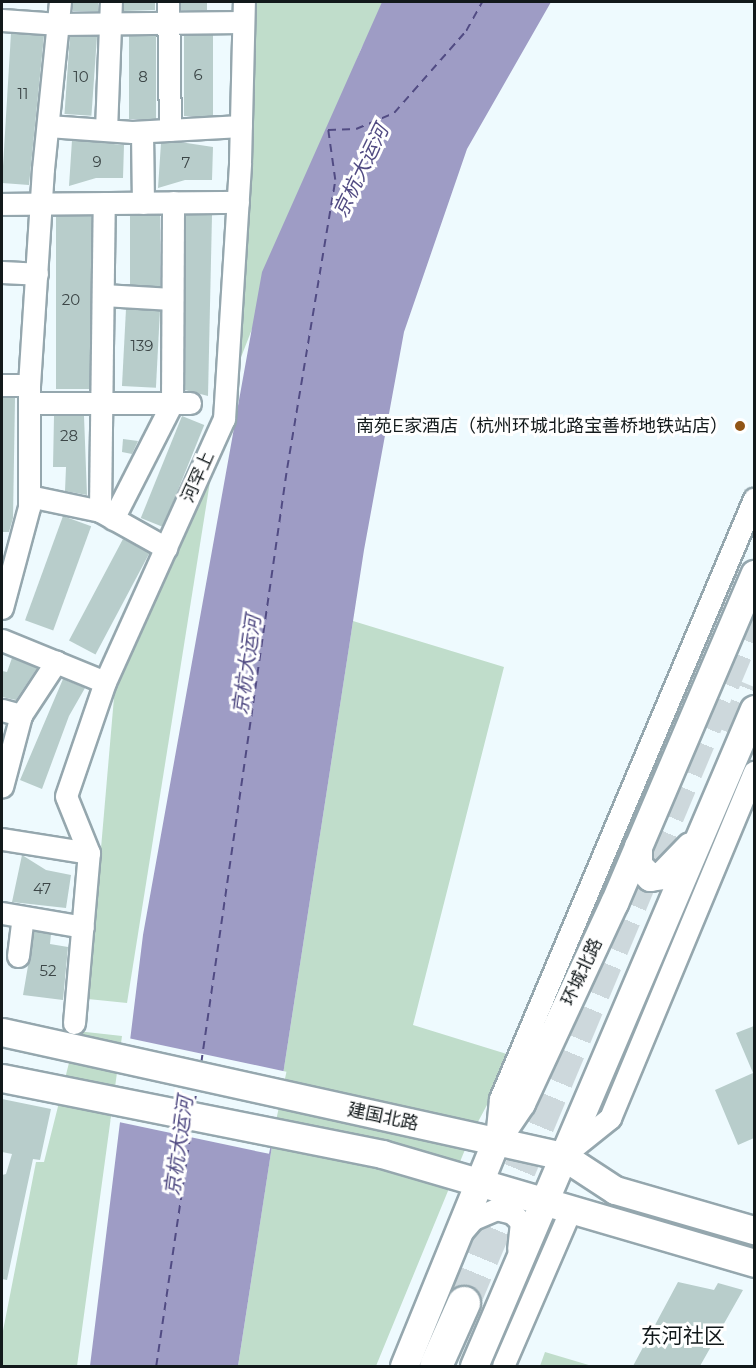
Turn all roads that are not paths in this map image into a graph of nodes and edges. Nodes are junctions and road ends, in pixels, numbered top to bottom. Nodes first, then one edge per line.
1 (60, 2) edge
2 (111, 2) edge
3 (168, 12) edge
4 (243, 12) edge
5 (2, 20) edge
6 (110, 23) junction
7 (59, 24) junction
8 (48, 126) junction
9 (241, 126) junction
10 (105, 130) junction
11 (170, 130) junction
12 (142, 132) junction
13 (143, 202) junction
14 (173, 202) junction
15 (238, 202) junction
16 (104, 203) junction
17 (2, 204) edge
18 (42, 204) junction
19 (2, 272) edge
20 (37, 274) junction
21 (103, 295) junction
22 (172, 299) junction
23 (2, 385) edge
24 (29, 394) junction
25 (101, 402) junction
26 (181, 403) junction
27 (29, 496) junction
28 (754, 499) edge
29 (106, 515) junction
30 (166, 548) junction
31 (8, 560) edge
32 (754, 574) edge
33 (2, 608) edge
34 (2, 640) edge
35 (56, 663) junction
36 (105, 682) junction
37 (754, 709) edge
38 (11, 712) edge
39 (754, 772) edge
40 (2, 787) edge
41 (704, 829) junction
42 (610, 835) junction
43 (2, 844) edge
44 (638, 846) junction
45 (89, 853) junction
46 (2, 913) edge
47 (23, 917) junction
48 (83, 927) junction
49 (18, 956) dead end
50 (74, 1023) dead end
51 (2, 1032) edge
52 (7, 1079) edge
53 (496, 1140) junction
54 (563, 1156) junction
55 (479, 1184) junction
56 (545, 1201) junction
57 (571, 1209) junction
58 (754, 1230) edge
59 (452, 1244) junction
60 (754, 1263) edge
61 (514, 1273) junction
62 (464, 1303) tunnel mouth
63 (417, 1334) junction
64 (399, 1366) edge
65 (404, 1366) edge
66 (436, 1366) edge
67 (474, 1366) edge
68 (503, 1366) edge

1 - 7 street
2 - 6 street
3 - 4 street
3 - 6 street
3 - 11 street
4 - 9 street, 河罕上
5 - 7 street
6 - 7 street
6 - 10 street
7 - 8 street
8 - 10 street
8 - 18 street
9 - 11 street
9 - 15 street, 河罕上
10 - 12 street
11 - 12 street
12 - 13 street
13 - 14 street
13 - 16 street
14 - 15 street
14 - 22 street
15 - 30 street, 河罕上
16 - 18 street
16 - 21 street
17 - 18 street
18 - 20 street
19 - 20 street
20 - 24 street
21 - 22 street
21 - 25 street
22 - 26 street
23 - 24 street
24 - 25 street
24 - 27 street
25 - 26 street
25 - 29 street
26 - 29 street
27 - 29 street
27 - 31 street
28 - 42 street
29 - 30 street
30 - 36 street, 河罕上
31 - 33 street
32 - 44 main road, 环城北路
34 - 35 street
35 - 36 street
35 - 38 street
36 - 45 street, 河罕上
37 - 41 main road
38 - 40 street
39 - 54 street
41 - 44 main road
41 - 54 main road
42 - 44 street
42 - 53 street
43 - 45 street
44 - 53 main road, 环城北路
45 - 48 street, 河罕上
46 - 47 street
47 - 48 street
47 - 49 street
48 - 50 street, 河罕上
51 - 53 main road, 建国北路
52 - 55 main road, 建国北路
53 - 54 main road, 建国北路
53 - 55 main road, 环城北路
54 - 56 main road
54 - 58 main road, 建国北路
55 - 56 main road, 建国北路
55 - 59 main road, 环城北路
56 - 57 main road, 建国北路
56 - 61 main road
57 - 60 main road, 建国北路
57 - 68 street
59 - 61 street
59 - 63 main road, 环城北路
61 - 67 main road
62 - 66 highway
63 - 64 street
63 - 65 main road, 环城北路

